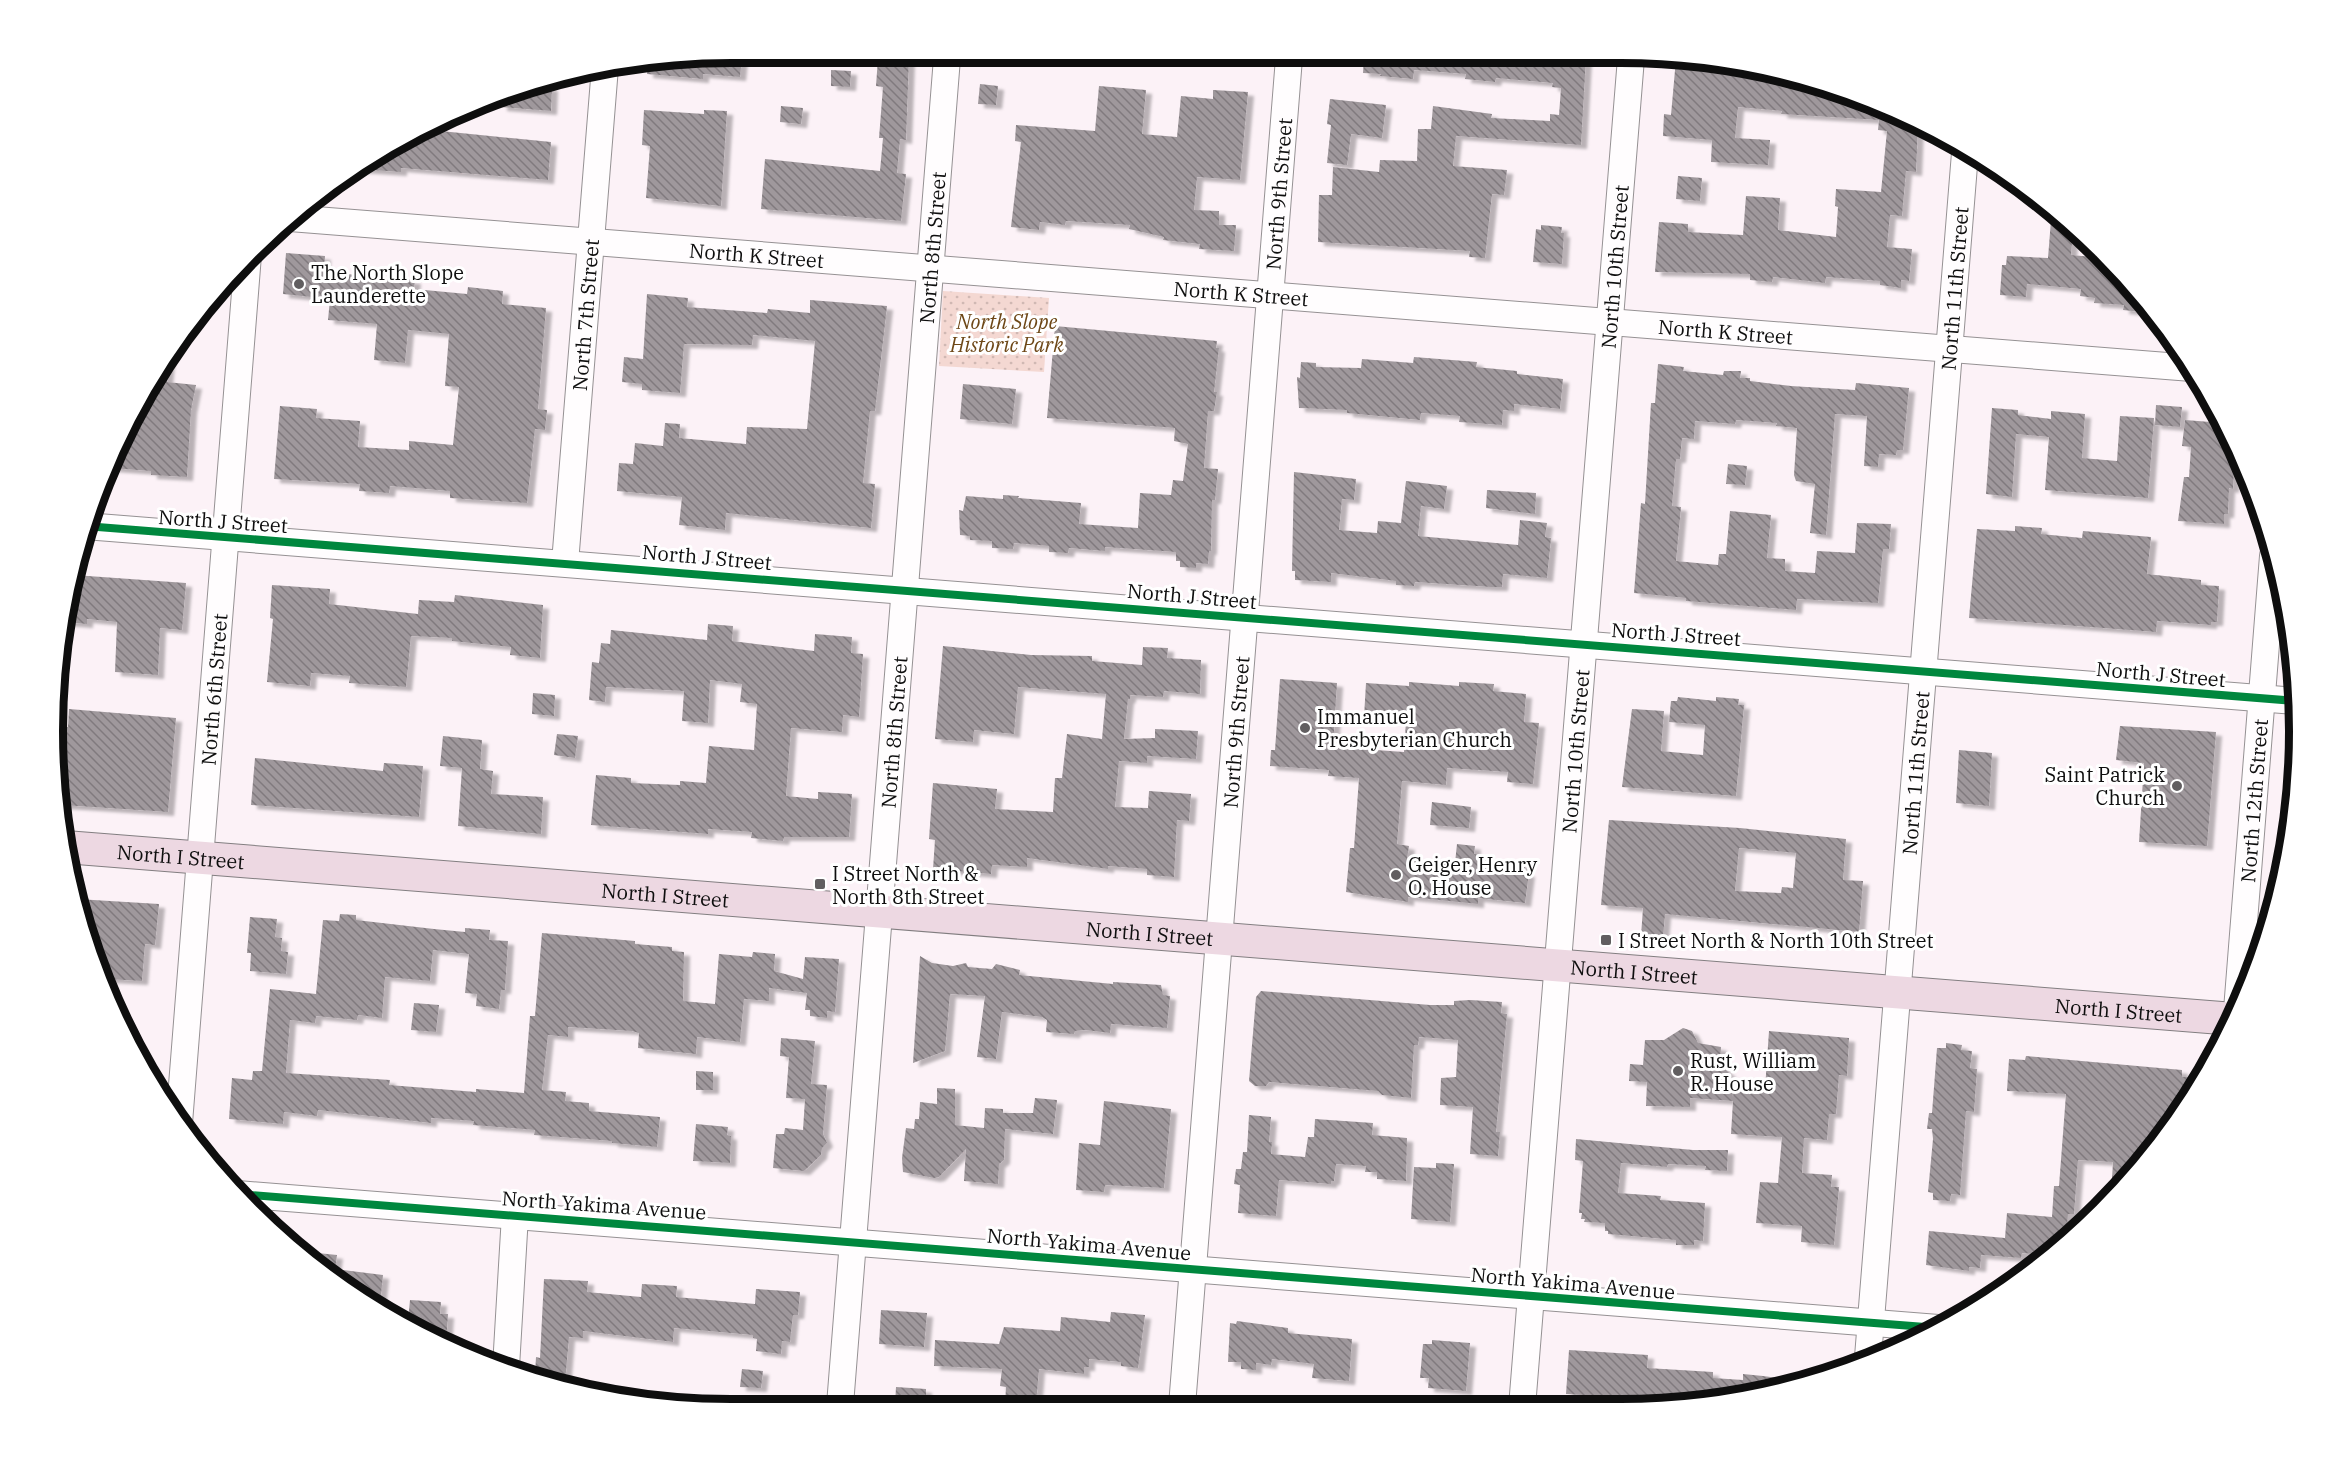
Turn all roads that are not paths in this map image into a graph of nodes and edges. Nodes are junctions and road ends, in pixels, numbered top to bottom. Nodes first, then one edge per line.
1 (947, 63) edge
2 (1289, 63) edge
3 (1631, 63) edge
4 (604, 75) edge
5 (1965, 158) edge
6 (303, 219) edge
7 (591, 242) junction
8 (931, 269) junction
9 (247, 272) edge
10 (1270, 295) junction
11 (1610, 323) junction
12 (1949, 350) junction
13 (2181, 367) edge
14 (95, 527) edge
15 (226, 538) junction
16 (566, 563) junction
17 (2271, 580) edge
18 (906, 590) junction
19 (1244, 617) junction
20 (1584, 644) junction
21 (1924, 670) junction
22 (2262, 699) junction
23 (2288, 701) edge
24 (74, 848) edge
25 (199, 857) junction
26 (879, 912) junction
27 (1217, 939) junction
28 (1557, 965) junction
29 (2240, 981) edge
30 (1897, 992) junction
31 (2224, 1017) edge
32 (180, 1108) edge
33 (252, 1195) edge
34 (515, 1215) junction
35 (854, 1240) junction
36 (1192, 1269) junction
37 (1532, 1296) junction
38 (1871, 1323) junction
39 (1922, 1327) edge
40 (1869, 1351) edge
41 (506, 1360) edge
42 (841, 1399) edge
43 (1183, 1399) edge
44 (1523, 1399) edge

1 - 8 street, North 8th Street
2 - 10 street, North 9th Street
3 - 11 street, North 10th Street
4 - 7 street, North 7th Street
5 - 12 street, North 11th Street
6 - 7 street, North K Street
7 - 8 street, North K Street
7 - 16 street, North 7th Street
8 - 10 street, North K Street
8 - 18 street, North 8th Street
9 - 15 street, North 6th Street
10 - 11 street, North K Street
10 - 19 street, North 9th Street
11 - 12 street, North K Street
11 - 20 street, North 10th Street
12 - 13 street, North K Street
12 - 21 street, North 11th Street
14 - 15 street, North J Street
15 - 16 street, North J Street
15 - 25 street, North 6th Street
16 - 18 street, North J Street
17 - 22 street, North 12th Street
18 - 19 street, North J Street
18 - 26 street, North 8th Street
19 - 20 street, North J Street
19 - 27 street, North 9th Street
20 - 21 street, North J Street
20 - 28 street, North 10th Street
21 - 22 street, North J Street
21 - 30 street, North 11th Street
22 - 23 street, North J Street
22 - 29 street, North 12th Street
24 - 25 main road, North I Street
25 - 26 main road, North I Street
25 - 32 street, North 6th Street
26 - 27 main road, North I Street
26 - 35 street, North 8th Street
27 - 28 main road, North I Street
27 - 36 street, North 9th Street
28 - 30 main road, North I Street
28 - 37 street, North 10th Street
30 - 31 main road, North I Street
30 - 38 street, North 11th Street
33 - 34 street, North Yakima Avenue
34 - 35 street, North Yakima Avenue
34 - 41 street
35 - 36 street, North Yakima Avenue
35 - 42 street, North 8th Street
36 - 37 street, North Yakima Avenue
36 - 43 street, North 9th Street
37 - 38 street, North Yakima Avenue
37 - 44 street, North 10th Street
38 - 39 street, North Yakima Avenue
38 - 40 street, North 11th Street

